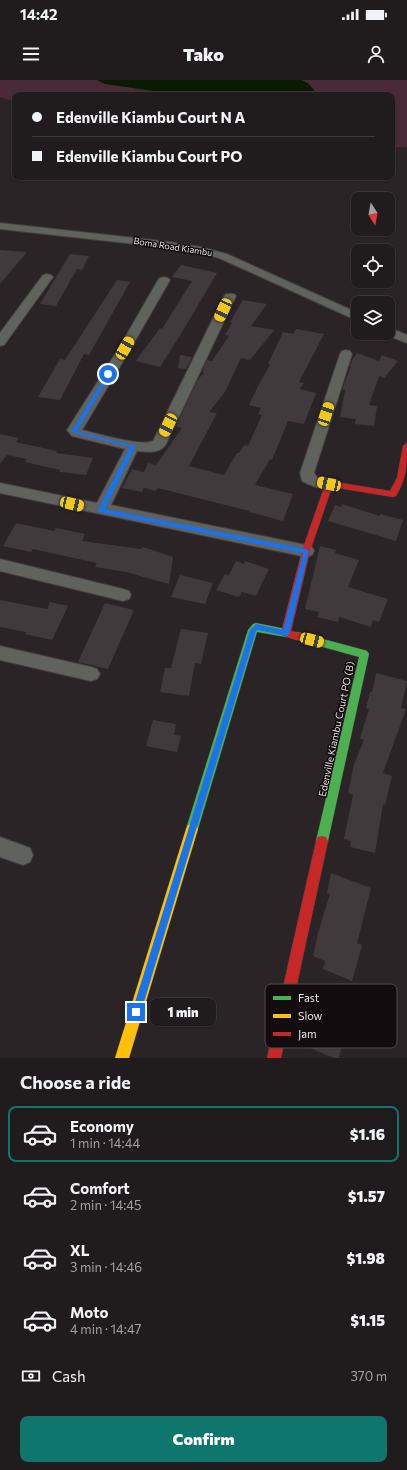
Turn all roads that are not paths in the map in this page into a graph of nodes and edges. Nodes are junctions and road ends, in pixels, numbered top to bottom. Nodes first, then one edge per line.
1 (0, 226) edge
2 (47, 278) dead end
3 (164, 280) dead end
4 (230, 296) dead end
5 (351, 314) edge
6 (395, 334) edge
7 (407, 339) edge
8 (0, 342) edge
9 (346, 354) dead end
10 (133, 446) junction
11 (407, 446) edge
12 (329, 484) junction
13 (0, 488) edge
14 (101, 510) junction
15 (306, 551) junction
16 (0, 565) edge
17 (123, 594) dead end
18 (286, 633) junction
19 (0, 653) edge
20 (91, 674) dead end
21 (0, 847) edge
22 (23, 855) dead end
23 (290, 984) edge
24 (276, 1048) edge
25 (122, 1058) edge
26 (274, 1058) edge

1 - 5 street, Boma Road Kiambu
2 - 8 street
3 - 10 street
4 - 10 street
6 - 7 street
9 - 12 street
10 - 14 street
11 - 12 street
12 - 15 street
13 - 14 street
14 - 15 street
15 - 18 street
16 - 17 street
18 - 23 street, Edenville Kiambu Court PO (B)
18 - 25 street
19 - 20 street
21 - 22 street
24 - 26 street, Edenville Kiambu Court PO (B)

